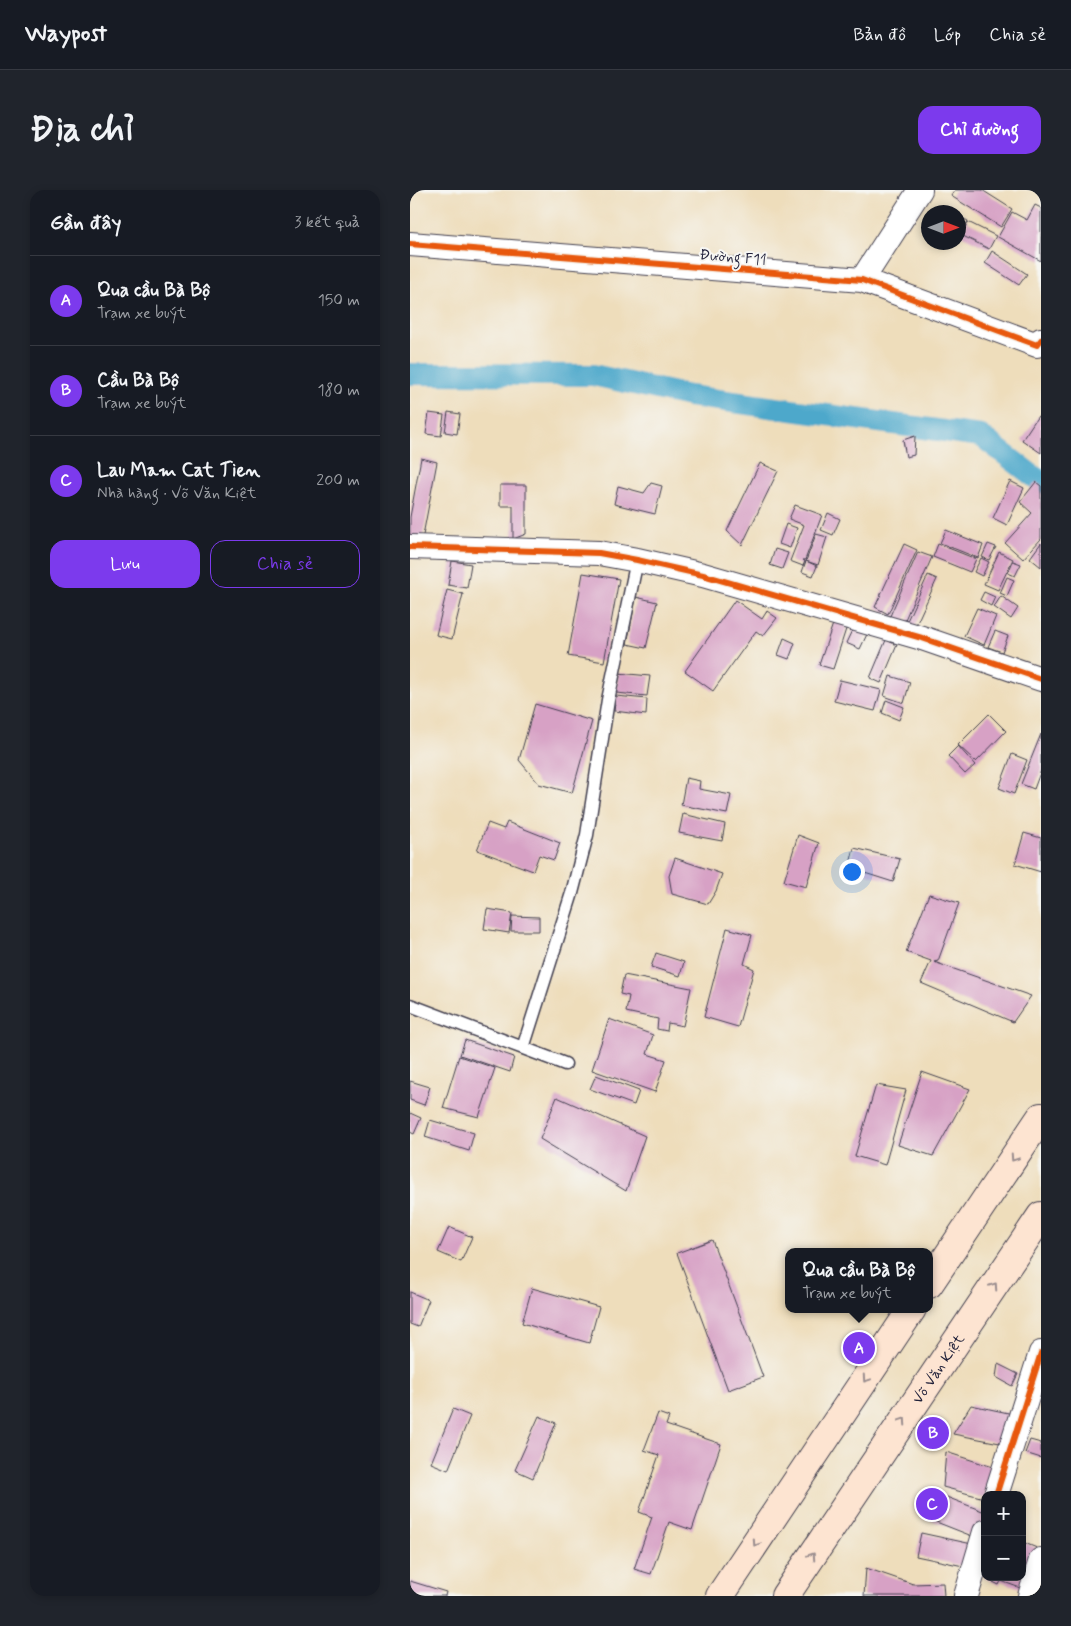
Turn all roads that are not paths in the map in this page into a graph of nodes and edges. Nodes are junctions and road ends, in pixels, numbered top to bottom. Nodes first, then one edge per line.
1 (920, 190) edge
2 (410, 244) edge
3 (862, 280) junction
4 (1041, 340) edge
5 (410, 547) edge
6 (637, 560) junction
7 (1041, 679) edge
8 (410, 1005) edge
9 (525, 1048) junction
10 (565, 1064) dead end
11 (1041, 1117) edge
12 (1041, 1216) edge
13 (933, 1278) edge
14 (909, 1313) edge
15 (1041, 1353) edge
16 (997, 1491) edge
17 (984, 1536) edge
18 (1041, 1560) edge
19 (720, 1596) edge
20 (785, 1596) edge
21 (966, 1596) edge
22 (1030, 1596) edge

1 - 3 street
2 - 3 street, Đường F11
3 - 4 street, Đường F11
5 - 6 street
6 - 7 street
6 - 9 lane
8 - 9 lane
9 - 10 lane
11 -> 13 main road
20 -> 12 main road, Võ Văn Kiệt
14 -> 19 main road
15 - 16 street
17 - 21 street
18 - 22 street

